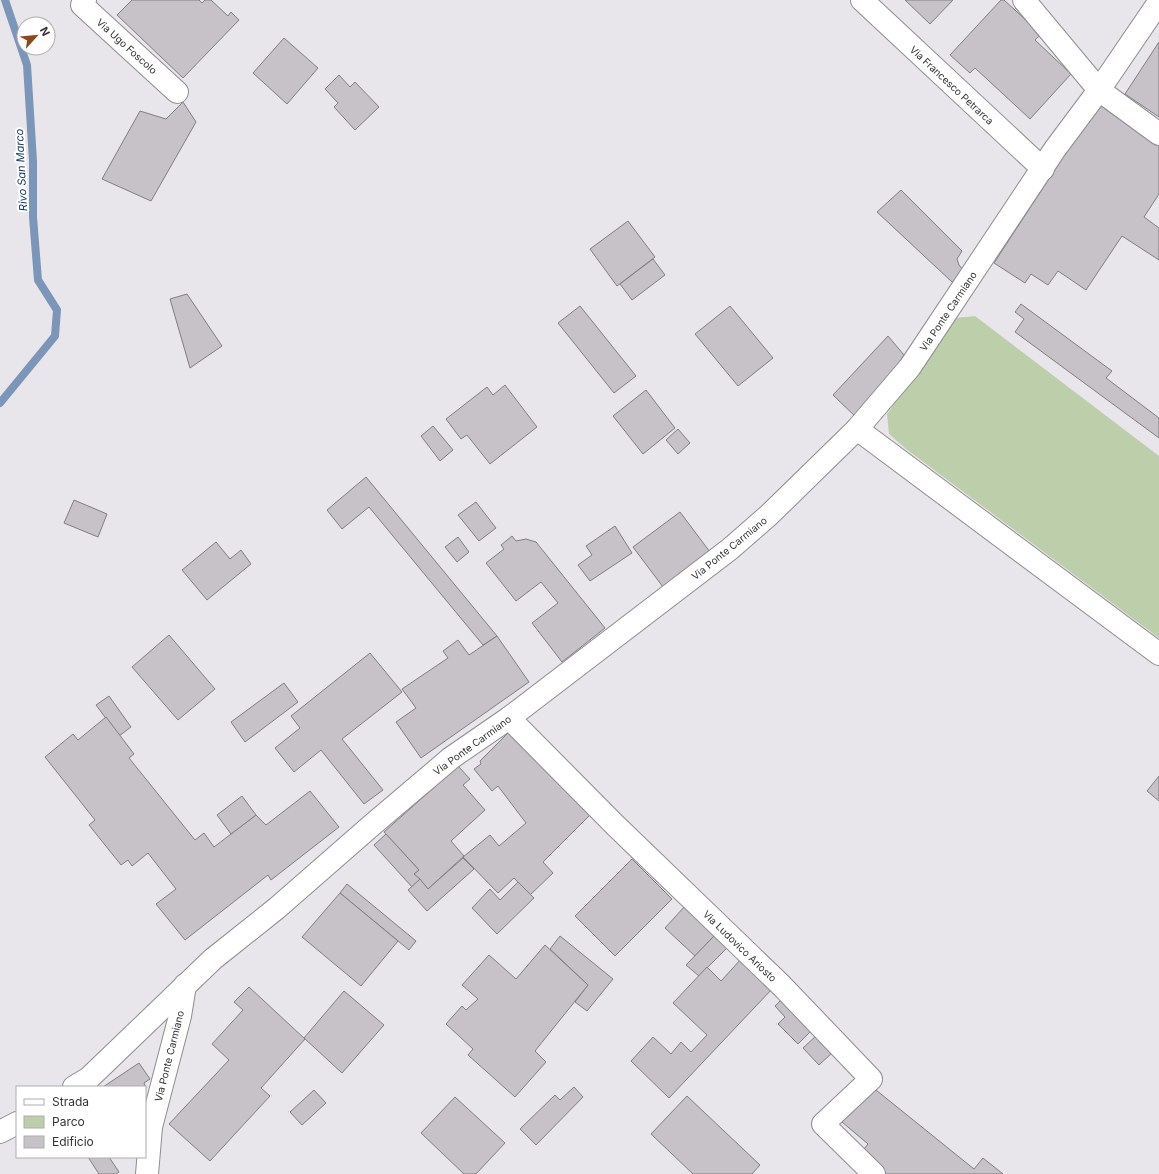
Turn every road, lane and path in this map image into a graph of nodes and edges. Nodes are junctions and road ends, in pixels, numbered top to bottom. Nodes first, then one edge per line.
1 (85, 0) edge
2 (862, 0) edge
3 (1024, 0) edge
4 (1159, 2) edge
5 (1099, 90) junction
6 (177, 92) dead end
7 (1159, 134) edge
8 (1043, 169) junction
9 (857, 429) junction
10 (1159, 654) edge
11 (509, 718) junction
12 (184, 985) junction
13 (76, 1086) edge
14 (16, 1124) edge
15 (0, 1132) edge
16 (147, 1174) edge
17 (874, 1174) edge

1 - 6 street, Via Ugo Foscolo
2 - 8 street, Via Francesco Petrarca
3 - 5 street
4 - 5 street, Via Ponte Carmiano
5 - 7 street
5 - 8 street, Via Ponte Carmiano
8 - 9 street, Via Ponte Carmiano
9 - 10 street
9 - 11 street, Via Ponte Carmiano
11 - 12 street, Via Ponte Carmiano
11 - 17 street, Via Ludovico Ariosto
12 - 13 street, Via Ponte Carmiano
12 - 16 street, Via Ponte Carmiano
14 - 15 street

